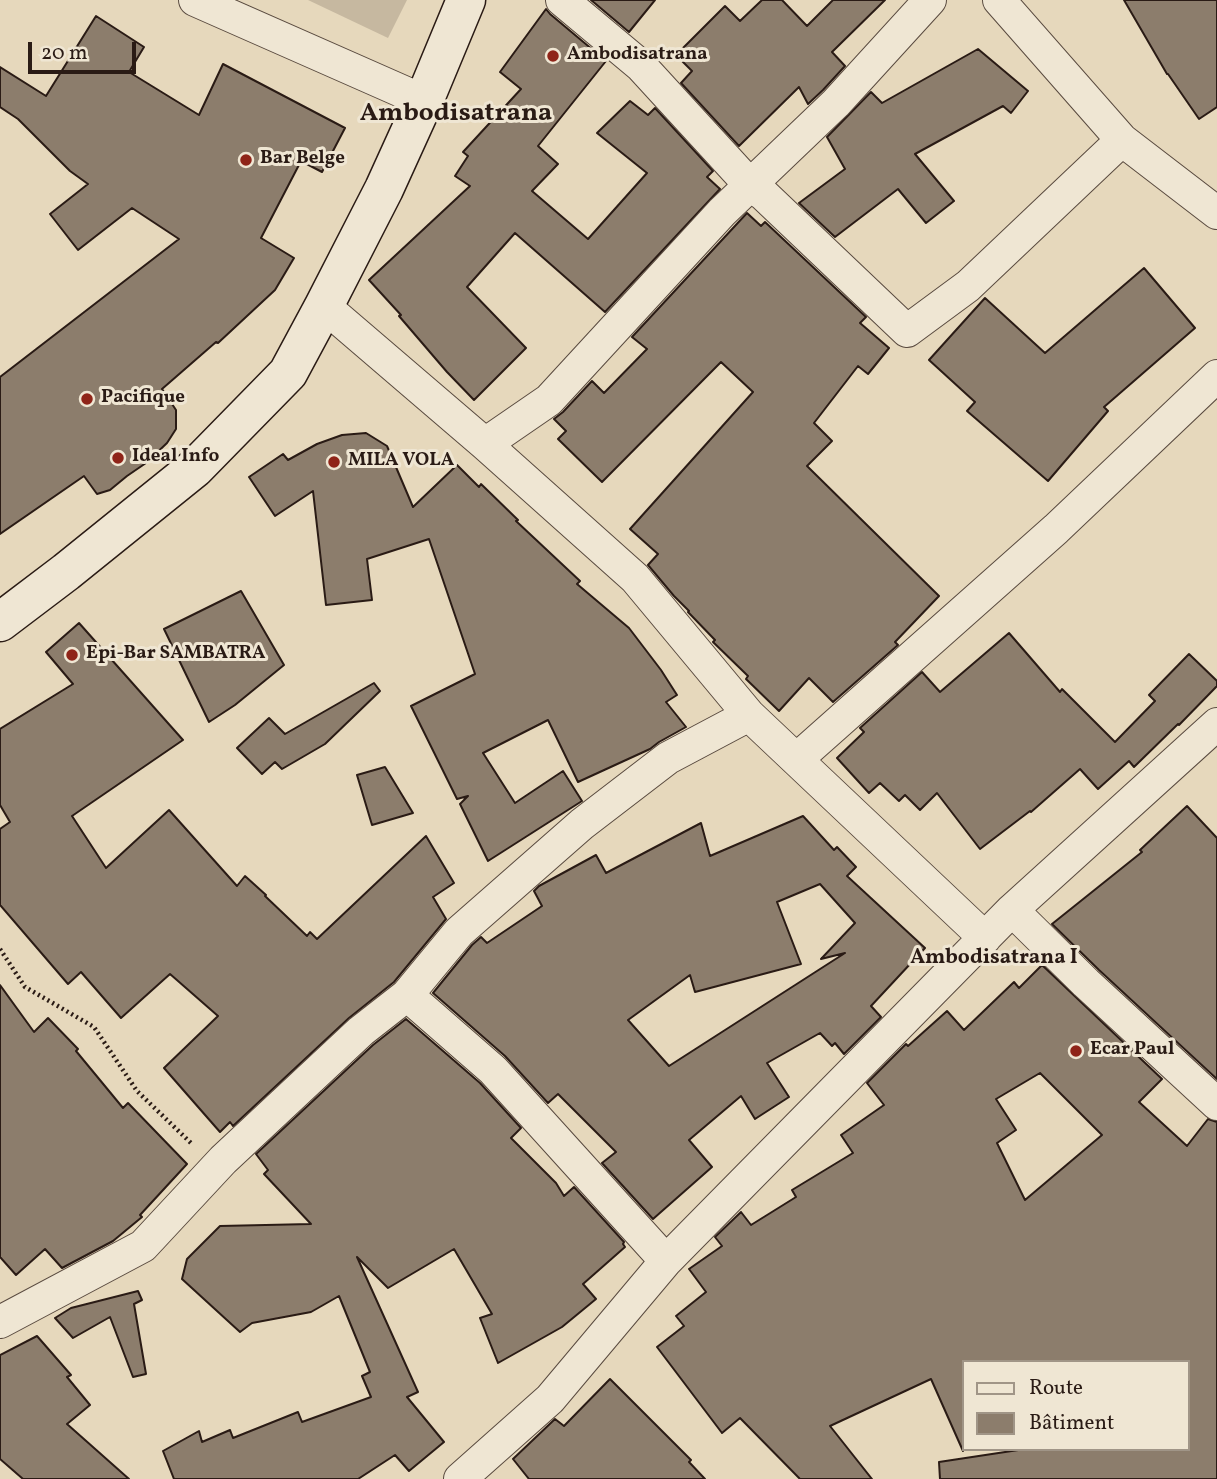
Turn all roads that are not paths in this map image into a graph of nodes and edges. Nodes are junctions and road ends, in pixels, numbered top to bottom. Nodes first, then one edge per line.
1 (195, 0) edge
2 (466, 0) edge
3 (562, 0) edge
4 (930, 0) edge
5 (999, 0) edge
6 (424, 101) junction
7 (1122, 140) junction
8 (750, 185) junction
9 (1217, 214) edge
10 (324, 306) junction
11 (1217, 376) edge
12 (485, 444) junction
13 (0, 622) edge
14 (749, 715) junction
15 (1217, 724) edge
16 (797, 759) junction
17 (1012, 910) junction
18 (985, 937) junction
19 (407, 995) junction
20 (1217, 1104) edge
21 (666, 1261) junction
22 (0, 1322) edge
23 (460, 1479) edge

1 - 6 street
2 - 6 main road
3 - 8 street
4 - 8 street
5 - 7 street
6 - 10 main road
7 - 8 street
7 - 9 street
8 - 12 street
10 - 12 street
10 - 13 main road
11 - 16 street
12 - 14 street
14 - 16 street
14 - 19 street
15 - 17 street
16 - 18 street
17 - 18 street
17 - 20 street
18 - 21 street
19 - 21 street
19 - 22 street
21 - 23 street

